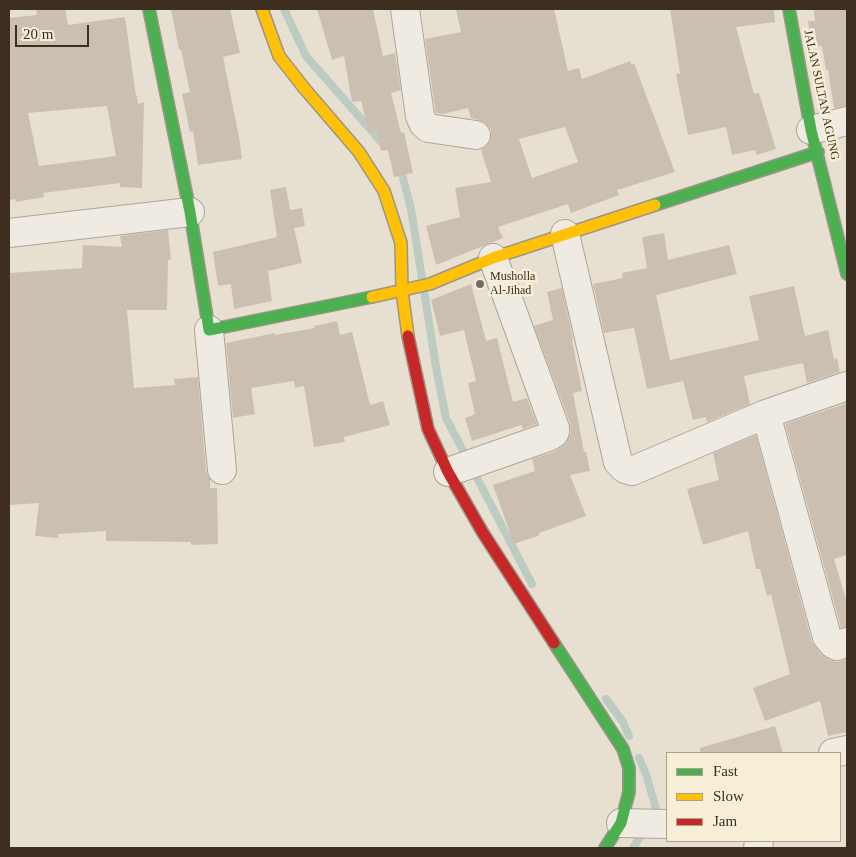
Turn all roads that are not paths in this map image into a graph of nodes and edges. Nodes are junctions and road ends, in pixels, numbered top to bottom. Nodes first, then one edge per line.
1 (149, 9) edge
2 (262, 9) edge
3 (405, 9) edge
4 (789, 9) edge
5 (847, 121) edge
6 (476, 135) dead end
7 (815, 141) junction
8 (190, 212) junction
9 (9, 233) edge
10 (565, 234) junction
11 (493, 258) junction
12 (847, 274) edge
13 (402, 291) junction
14 (209, 330) junction
15 (847, 386) edge
16 (766, 414) junction
17 (222, 470) dead end
18 (448, 472) junction
19 (847, 642) edge
20 (621, 823) junction
21 (666, 824) edge
22 (606, 848) edge

1 - 8 street
2 - 13 street
3 - 6 street
4 - 7 street, JALAN SULTAN AGUNG
5 - 7 street
7 - 10 street
7 - 12 street, JALAN SULTAN AGUNG
8 - 9 street
8 - 14 street
10 - 11 street
10 - 16 street
11 - 13 street
11 - 18 street
13 - 14 street
13 - 18 street
14 - 17 street
15 - 16 street
16 - 19 street
18 - 20 street
20 - 21 street
20 - 22 street

